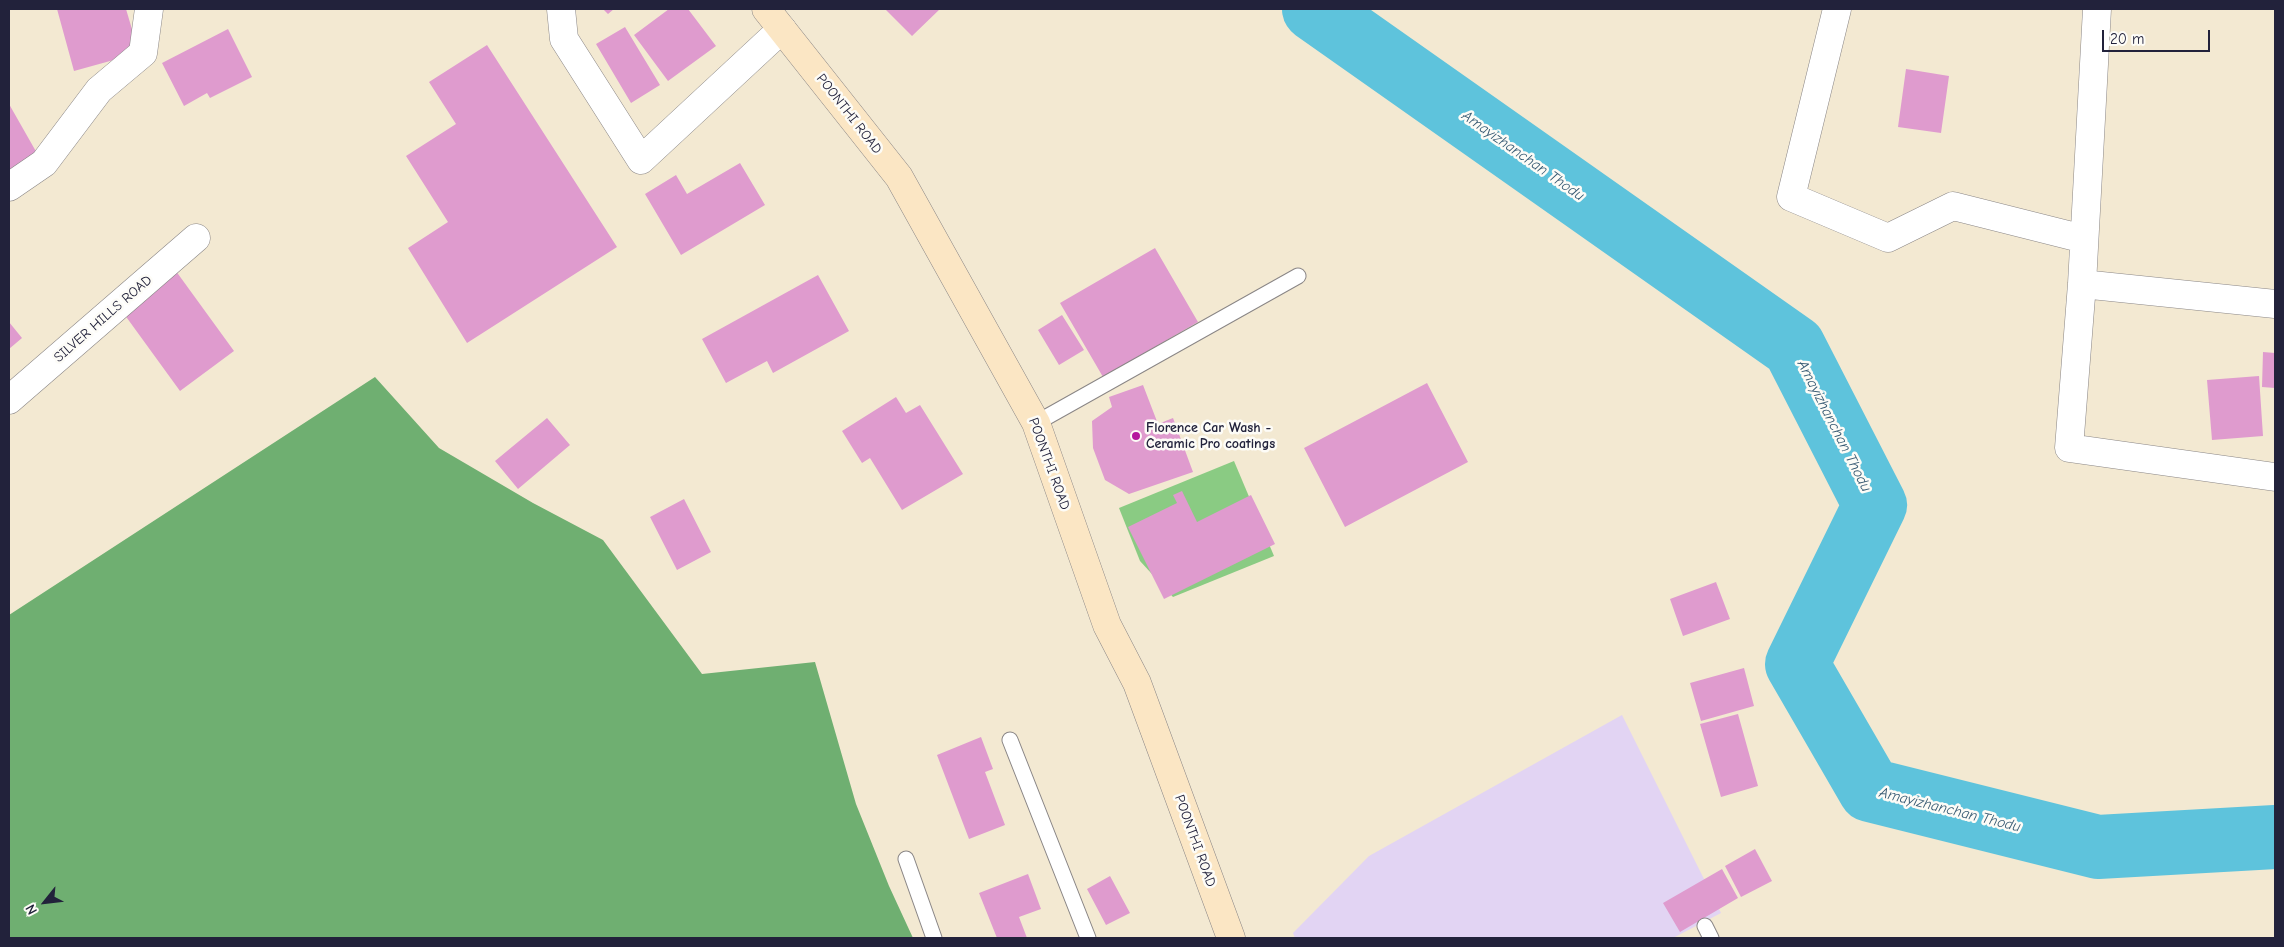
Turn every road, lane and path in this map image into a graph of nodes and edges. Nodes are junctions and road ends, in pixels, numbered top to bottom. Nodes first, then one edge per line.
1 (149, 9) edge
2 (561, 9) edge
3 (1837, 9) edge
4 (2097, 9) edge
5 (774, 19) edge
6 (9, 187) edge
7 (196, 238) dead end
8 (2084, 239) junction
9 (1298, 276) dead end
10 (2082, 284) junction
11 (2275, 304) edge
12 (9, 400) edge
13 (1036, 423) junction
14 (2275, 477) edge
15 (1010, 740) dead end
16 (906, 859) dead end
17 (934, 938) edge
18 (1088, 938) edge
19 (1231, 938) edge

1 - 6 street
2 - 5 street
3 - 8 street
4 - 8 street
5 - 13 main road, POONTHI ROAD
7 - 12 street, SILVER HILLS ROAD
8 - 10 street
9 - 13 lane
10 - 11 street
10 - 14 street
13 - 19 main road, POONTHI ROAD
15 - 18 lane
16 - 17 lane

